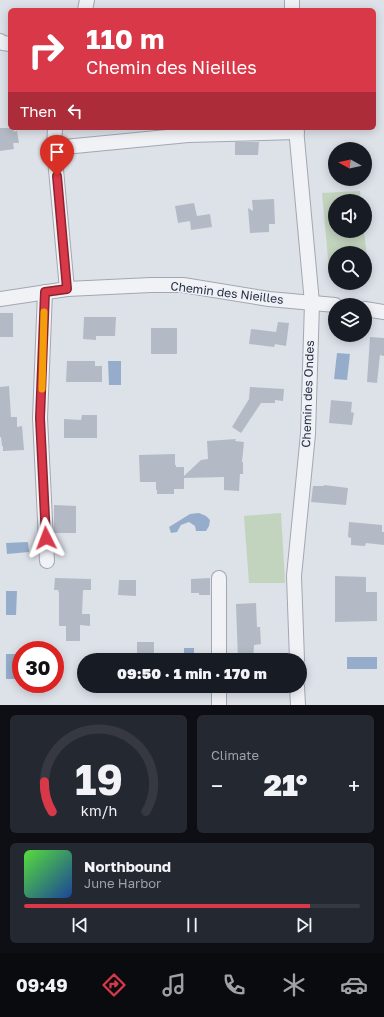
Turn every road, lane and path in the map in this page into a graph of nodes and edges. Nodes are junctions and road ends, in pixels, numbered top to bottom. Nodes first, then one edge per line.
1 (55, 130) edge
2 (296, 130) edge
3 (54, 148) junction
4 (67, 289) junction
5 (45, 292) junction
6 (0, 299) edge
7 (312, 303) junction
8 (328, 304) edge
9 (372, 310) edge
10 (384, 312) edge
11 (47, 560) dead end
12 (219, 578) dead end
13 (219, 653) edge
14 (296, 653) edge
15 (219, 693) edge
16 (297, 693) edge
17 (219, 705) edge
18 (298, 705) edge

1 - 3 street
2 - 3 street
2 - 7 street, Chemin des Ondes
3 - 4 street
4 - 5 street, Chemin des Nieilles
4 - 7 street, Chemin des Nieilles
5 - 6 street, Chemin des Nieilles
5 - 11 street
7 - 8 street, Chemin des Nieilles
7 - 14 street, Chemin des Ondes
9 - 10 street
12 - 13 street
15 - 17 street
16 - 18 street

